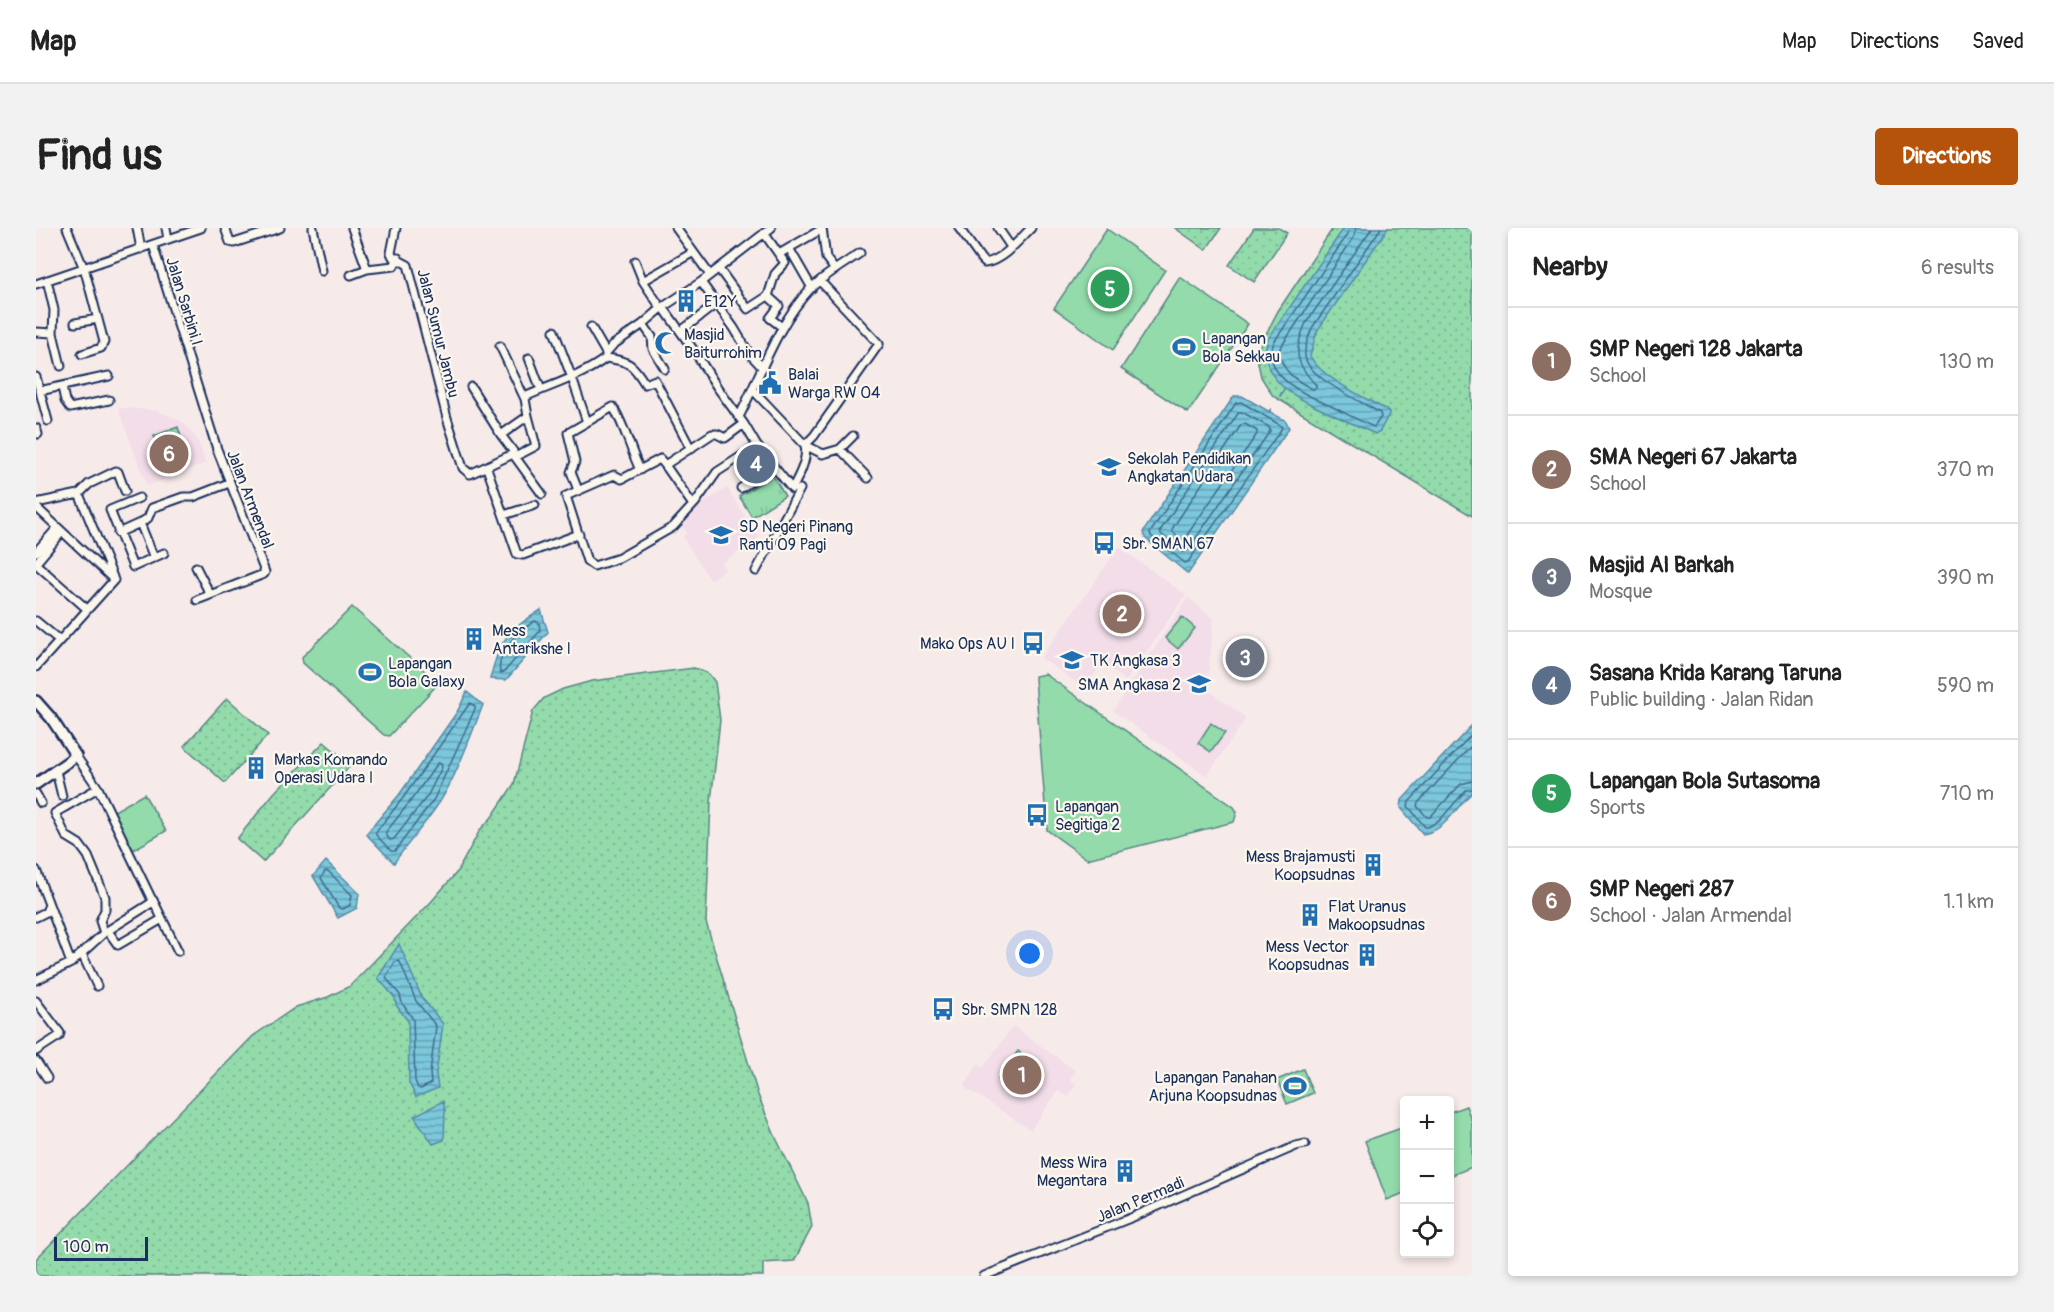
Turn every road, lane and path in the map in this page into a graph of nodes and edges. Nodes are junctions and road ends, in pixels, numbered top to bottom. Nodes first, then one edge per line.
1 (68, 228) edge
2 (137, 228) edge
3 (166, 228) edge
4 (201, 228) edge
5 (225, 228) edge
6 (280, 228) edge
7 (313, 228) edge
8 (352, 228) edge
9 (396, 228) edge
10 (676, 228) edge
11 (771, 228) edge
12 (822, 228) edge
13 (959, 228) edge
14 (998, 228) edge
15 (1031, 229) edge
16 (764, 233) junction
17 (168, 239) junction
18 (153, 245) junction
19 (1011, 247) junction
20 (789, 248) junction
21 (141, 249) junction
22 (692, 253) junction
23 (860, 253) dead end
24 (779, 254) junction
25 (398, 258) junction
26 (635, 261) dead end
27 (84, 268) junction
28 (367, 269) junction
29 (719, 269) junction
30 (835, 270) junction
31 (322, 271) dead end
32 (351, 275) dead end
33 (710, 275) junction
34 (47, 280) junction
35 (644, 281) junction
36 (820, 281) junction
37 (701, 282) junction
38 (36, 284) edge
39 (812, 288) junction
40 (768, 296) junction
41 (716, 304) junction
42 (662, 308) junction
43 (98, 319) junction
44 (75, 323) dead end
45 (643, 324) junction
46 (591, 327) dead end
47 (782, 327) junction
48 (554, 331) dead end
49 (681, 331) junction
50 (36, 332) edge
51 (53, 333) junction
52 (500, 346) dead end
53 (82, 354) dead end
54 (606, 356) junction
55 (529, 358) dead end
56 (190, 365) joint
57 (61, 366) dead end
58 (763, 368) junction
59 (665, 369) dead end
60 (109, 376) dead end
61 (36, 377) edge
62 (572, 378) junction
63 (62, 387) junction
64 (471, 387) dead end
65 (541, 390) junction
66 (753, 390) junction
67 (39, 391) junction
68 (525, 399) junction
69 (109, 400) dead end
70 (528, 416) junction
71 (739, 417) junction
72 (48, 421) dead end
73 (587, 422) junction
74 (744, 424) junction
75 (501, 435) junction
76 (853, 436) dead end
77 (805, 445) junction
78 (757, 446) junction
79 (691, 449) junction
80 (840, 449) junction
81 (514, 455) junction
82 (665, 465) junction
83 (773, 467) junction
84 (487, 468) junction
85 (640, 470) junction
86 (868, 478) dead end
87 (229, 483) junction
88 (741, 488) dead end
89 (800, 489) dead end
90 (578, 490) junction
91 (125, 491) dead end
92 (79, 494) junction
93 (542, 494) dead end
94 (36, 497) edge
95 (139, 498) dead end
96 (44, 501) junction
97 (36, 505) edge
98 (535, 505) dead end
99 (693, 505) junction
100 (504, 515) junction
101 (140, 523) junction
102 (60, 530) junction
103 (118, 533) junction
104 (579, 534) junction
105 (36, 552) edge
106 (164, 553) dead end
107 (104, 555) junction
108 (154, 558) junction
109 (93, 560) junction
110 (36, 563) edge
111 (196, 567) dead end
112 (756, 571) dead end
113 (114, 580) junction
114 (210, 594) junction
115 (197, 600) dead end
116 (87, 609) junction
117 (36, 621) edge
118 (59, 640) junction
119 (36, 667) edge
120 (36, 701) edge
121 (76, 756) junction
122 (56, 771) junction
123 (36, 784) edge
124 (98, 788) junction
125 (36, 794) edge
126 (62, 796) dead end
127 (41, 803) dead end
128 (36, 870) edge
129 (153, 899) junction
130 (49, 905) junction
131 (36, 917) edge
132 (162, 919) junction
133 (106, 932) junction
134 (178, 951) dead end
135 (82, 954) junction
136 (71, 963) junction
137 (36, 981) edge
138 (97, 986) dead end
139 (36, 1001) edge
140 (36, 1051) edge
141 (36, 1061) edge
142 (47, 1078) dead end
143 (1305, 1144) dead end
144 (984, 1276) edge

1 - 27 street
2 - 21 street
3 - 17 street
4 - 17 street
5 - 6 street
7 - 31 street
8 - 28 street
9 - 25 street, Jalan Sumur Jambu
10 - 22 street
11 - 16 street
12 - 20 street
12 - 30 street
13 - 19 street
14 - 19 street
15 - 19 street
16 - 24 street
16 - 29 street
17 - 18 street
18 - 21 street
18 - 56 street, Jalan Sarbini I
20 - 24 street
20 - 39 street
21 - 27 street
22 - 33 street
22 - 35 street
23 - 30 street
24 - 40 street
25 - 28 street
25 - 84 street, Jalan Sumur Jambu
26 - 35 street
27 - 34 street
27 - 43 street
28 - 32 street
29 - 33 street
29 - 40 street
30 - 36 street
33 - 37 street
34 - 38 street
34 - 51 street
35 - 42 street
36 - 39 street
36 - 77 street
37 - 41 street
37 - 42 street
39 - 47 street
40 - 47 street
41 - 49 street
41 - 58 street
42 - 45 street
42 - 49 street
43 - 44 street
43 - 53 street
45 - 54 street
45 - 59 street
46 - 54 street
47 - 58 street
48 - 62 street
49 - 71 street
50 - 51 street
51 - 57 street
52 - 68 street
54 - 62 street
54 - 79 street
55 - 65 street
56 - 87 street, Jalan Armendal
58 - 66 street
60 - 63 street
61 - 67 street
62 - 65 street
62 - 73 street
63 - 67 street
63 - 69 street
64 - 75 street
65 - 68 street
66 - 71 street
66 - 77 street
67 - 72 street
68 - 70 street
70 - 75 street
70 - 81 street
71 - 74 street
73 - 85 street
73 - 90 street
74 - 78 street
74 - 79 street
75 - 81 street
76 - 80 street
77 - 80 street
77 - 83 street
78 - 83 street
78 - 99 street
79 - 82 street
80 - 86 street
81 - 84 street
81 - 93 street
82 - 85 street
82 - 99 street
83 - 88 street
84 - 100 street
85 - 90 street
87 - 101 street
87 - 114 street, Jalan Armendal
89 - 112 street
90 - 104 street
91 - 92 street
92 - 96 street
92 - 107 street
94 - 96 street
95 - 103 street
96 - 97 street
97 - 102 street
98 - 100 street
99 - 104 street
100 - 104 street
101 - 103 street
101 - 108 street
102 - 105 street
102 - 109 street
102 - 110 street
103 - 108 street
106 - 108 street
107 - 109 street
107 - 113 street
109 - 113 street
110 - 116 street
111 - 114 street
113 - 116 street
114 - 115 street, Jalan Armendal
116 - 118 street
117 - 118 street
118 - 119 street
120 - 121 street
121 - 122 street
121 - 124 street
122 - 123 street
122 - 126 street
124 - 129 street
124 - 133 street
125 - 127 street
128 - 130 street
129 - 132 street
129 - 133 street
130 - 131 street
130 - 136 street
132 - 133 street
132 - 134 street
133 - 135 street
135 - 136 street
135 - 138 street
136 - 137 street
139 - 140 street
141 - 142 street
143 - 144 street, Jalan Permadi

